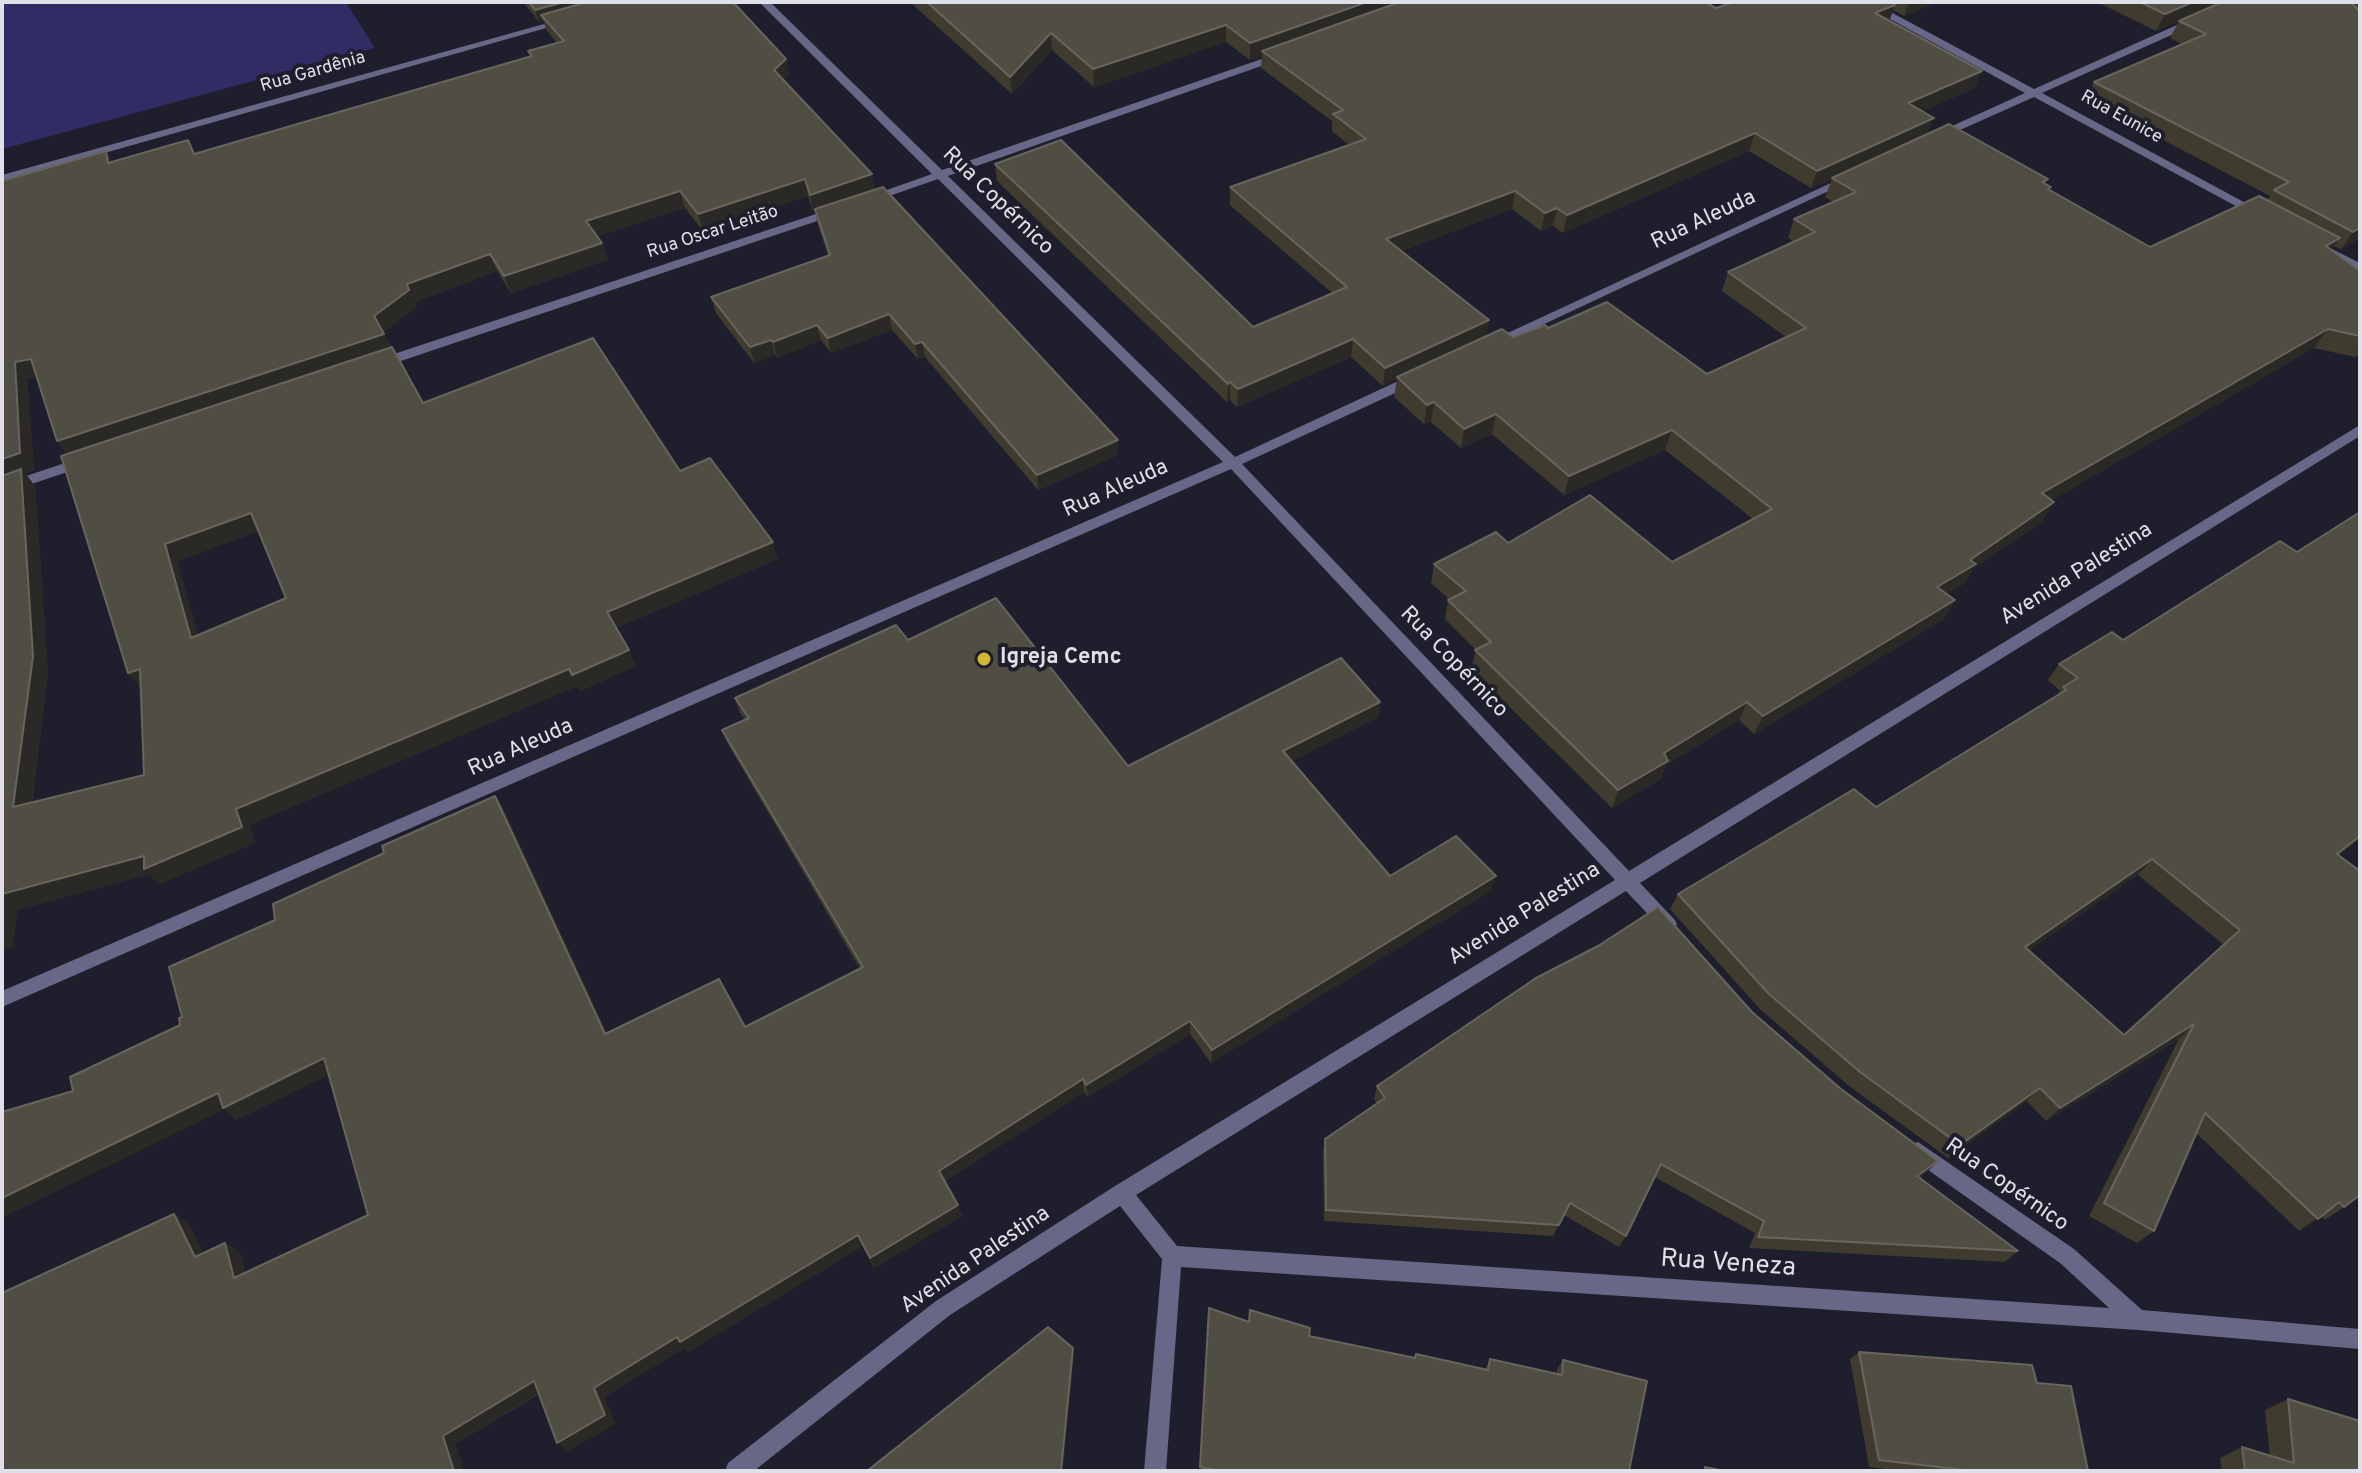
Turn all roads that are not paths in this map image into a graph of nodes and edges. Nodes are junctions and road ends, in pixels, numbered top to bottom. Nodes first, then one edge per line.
1 (764, 2) edge
2 (1864, 2) edge
3 (2209, 15) edge
4 (572, 19) edge
5 (1297, 50) edge
6 (2035, 92) junction
7 (1920, 145) edge
8 (1863, 171) edge
9 (939, 177) junction
10 (2, 179) edge
11 (863, 202) edge
12 (848, 207) edge
13 (2265, 217) edge
14 (2319, 246) edge
15 (2360, 268) edge
16 (1476, 350) edge
17 (365, 368) edge
18 (1433, 370) edge
19 (2360, 430) edge
20 (93, 459) edge
21 (1233, 463) junction
22 (2, 489) edge
23 (1628, 878) junction
24 (1678, 935) edge
25 (2, 999) edge
26 (1903, 1141) edge
27 (1122, 1193) junction
28 (1172, 1256) junction
29 (2138, 1320) junction
30 (2360, 1339) edge
31 (736, 1471) edge
32 (1155, 1471) edge

1 - 9 street, Rua Copérnico
2 - 6 street, Rua Eunice
3 - 6 street
4 - 10 street, Rua Gardênia
5 - 9 street
6 - 7 street
6 - 13 street, Rua Eunice
8 - 16 street, Rua Aleuda
9 - 11 street
9 - 21 street, Rua Copérnico
12 - 17 street, Rua Oscar Leitão
14 - 15 street
18 - 21 street, Rua Aleuda
19 - 23 street, Avenida Palestina
20 - 22 street
21 - 23 street, Rua Copérnico
21 - 25 street, Rua Aleuda
23 - 24 street, Rua Copérnico
23 - 27 street, Avenida Palestina
26 - 29 street, Rua Copérnico
27 - 28 street
27 - 31 street, Avenida Palestina
28 - 29 street, Rua Veneza
28 - 32 street
29 - 30 street, Rua Veneza

